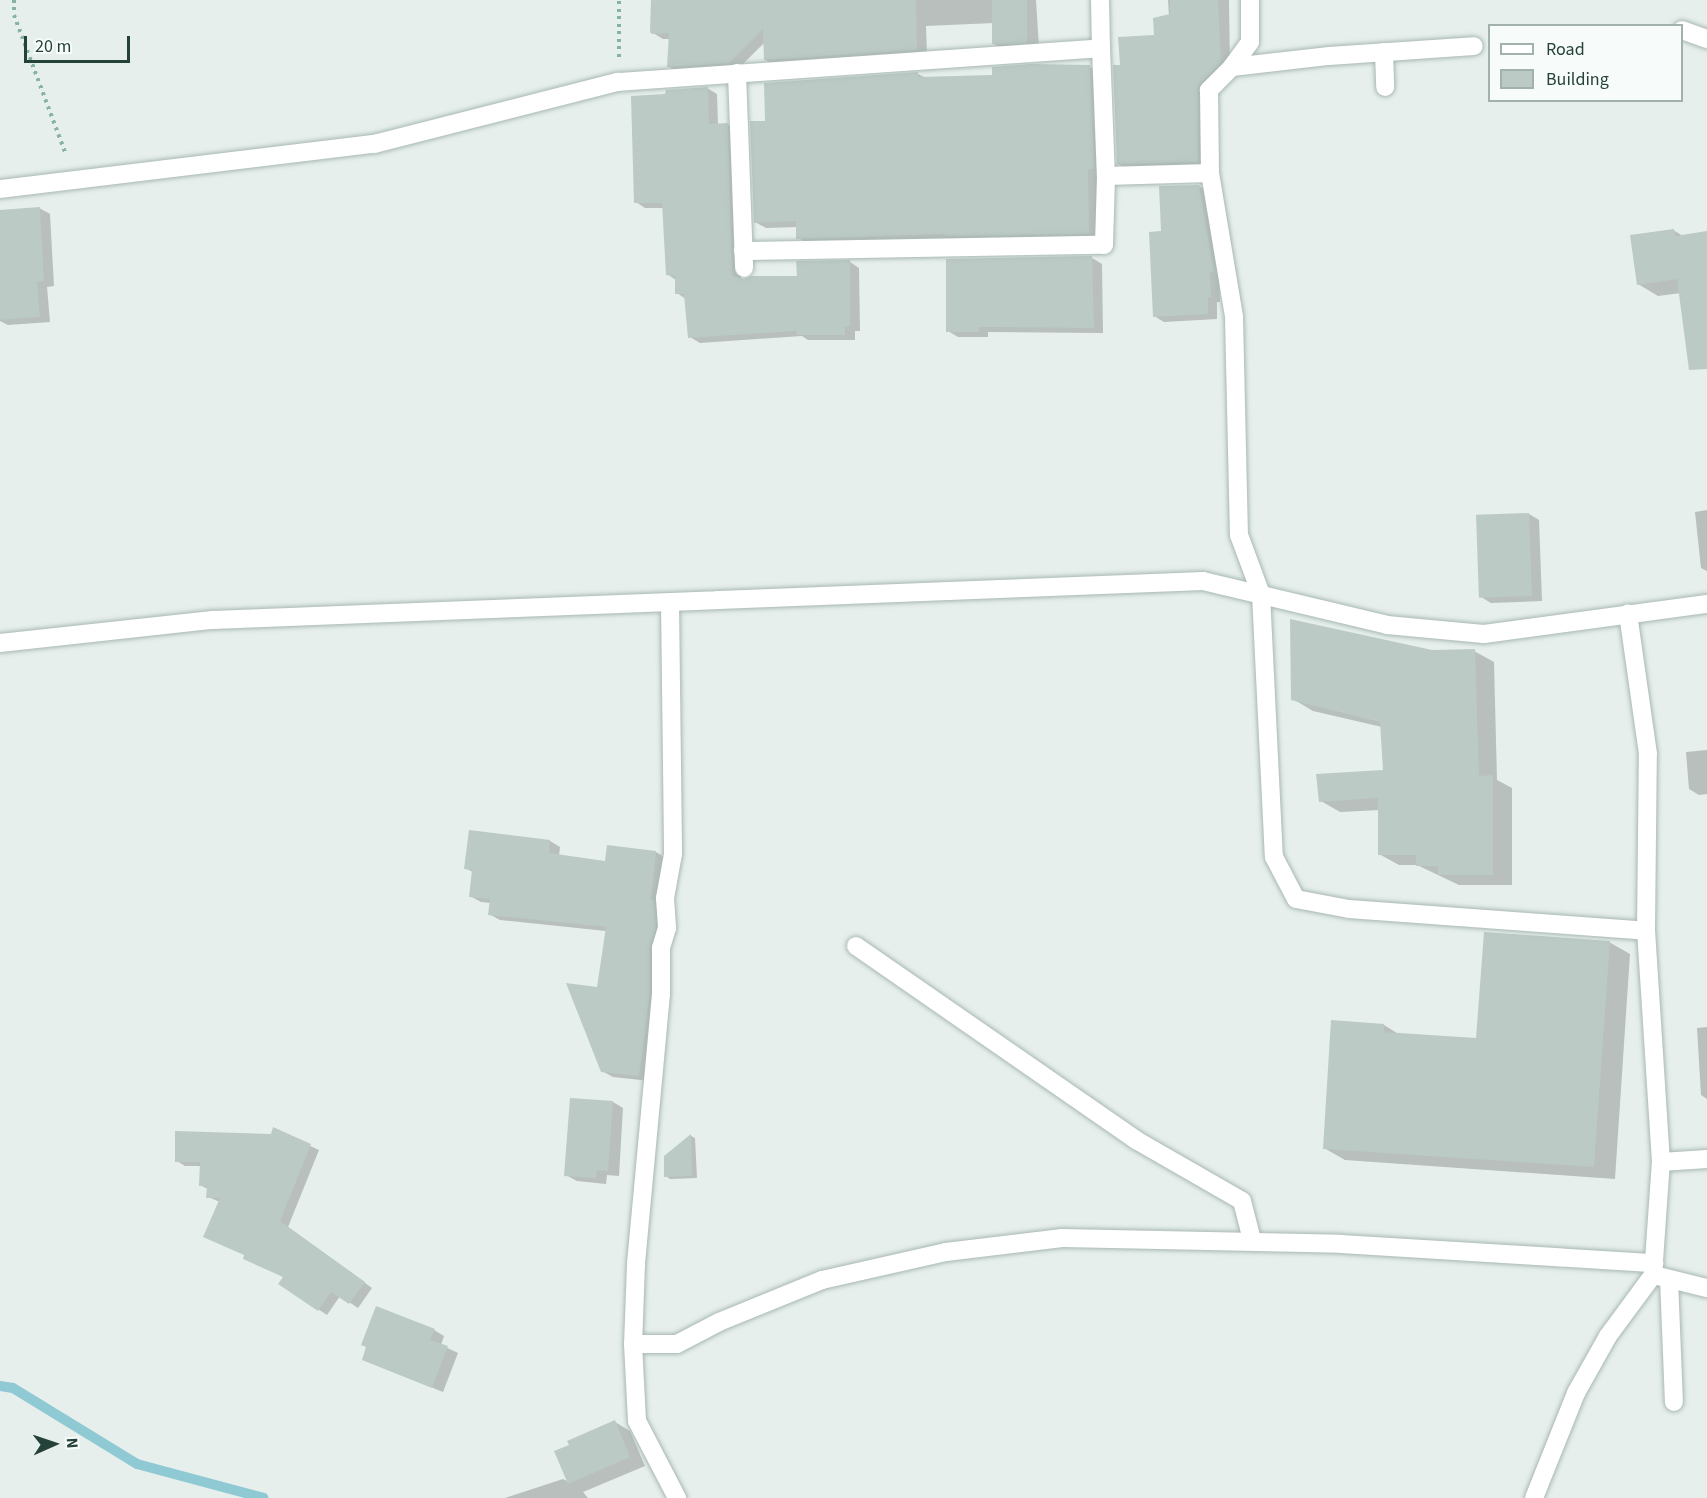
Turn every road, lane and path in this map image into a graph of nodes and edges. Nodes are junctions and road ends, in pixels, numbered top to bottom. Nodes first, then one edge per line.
1 (14, 0) edge
2 (619, 0) edge
3 (1100, 0) edge
4 (1250, 0) edge
5 (1683, 30) edge
6 (1707, 39) edge
7 (1474, 45) dead end
8 (1101, 48) junction
9 (1384, 52) junction
10 (1232, 67) junction
11 (737, 74) junction
12 (618, 82) junction
13 (1385, 87) dead end
14 (1210, 172) junction
15 (1106, 176) junction
16 (75, 179) junction
17 (0, 189) edge
18 (1261, 594) junction
19 (670, 602) junction
20 (1707, 604) edge
21 (1628, 614) junction
22 (0, 643) edge
23 (1646, 931) junction
24 (856, 946) dead end
25 (1707, 1159) edge
26 (1661, 1162) junction
27 (1252, 1240) junction
28 (1659, 1272) junction
29 (1707, 1288) edge
30 (633, 1344) junction
31 (1674, 1402) dead end
32 (677, 1498) edge
33 (1534, 1498) edge

1 - 16 path
2 - 12 path
3 - 8 street
4 - 10 street
5 - 6 street
7 - 9 street
8 - 11 street
8 - 15 street
9 - 10 street
9 - 13 street
10 - 14 street
11 - 12 street
11 - 15 street
12 - 16 street
14 - 15 street
14 - 18 street
16 - 17 street
18 - 19 street
18 - 21 street
18 - 23 street
19 - 22 street
19 - 30 street
20 - 21 street
21 - 23 street
23 - 26 street
24 - 27 street
25 - 26 street
26 - 28 street
27 - 28 street
27 - 30 street
28 - 29 street
28 - 31 street
28 - 33 street
30 - 32 street

